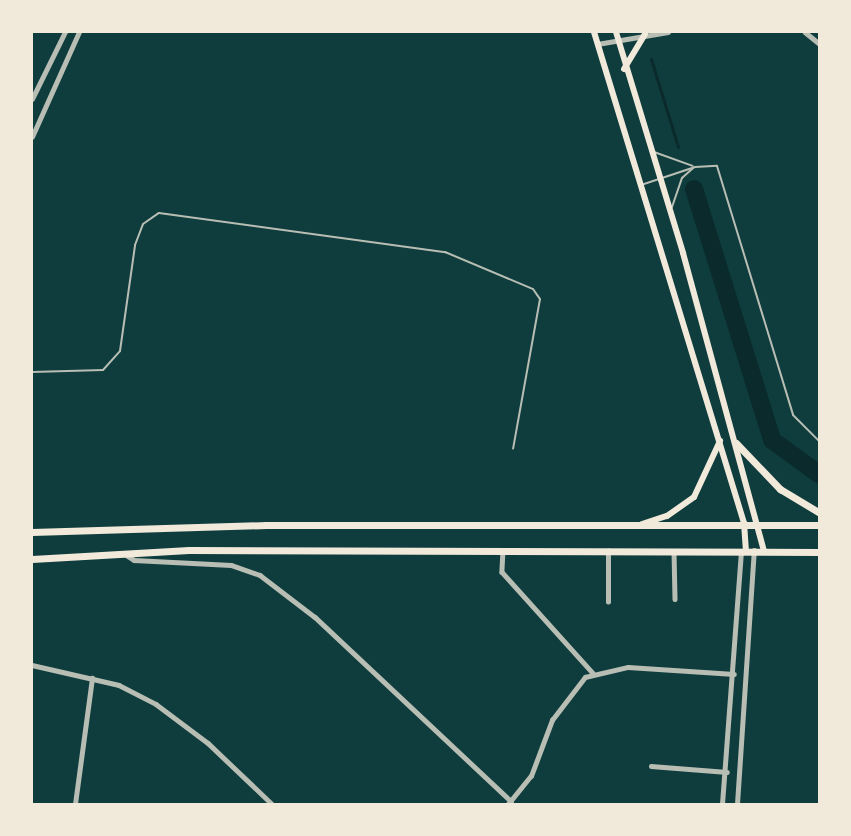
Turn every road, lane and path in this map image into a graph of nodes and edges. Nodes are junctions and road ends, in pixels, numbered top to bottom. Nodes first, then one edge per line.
1 (65, 32) edge
2 (79, 32) edge
3 (594, 32) edge
4 (616, 32) edge
5 (668, 32) edge
6 (805, 32) edge
7 (645, 34) junction
8 (812, 34) edge
9 (617, 39) junction
10 (597, 44) junction
11 (819, 44) edge
12 (624, 69) junction
13 (32, 99) edge
14 (32, 137) edge
15 (650, 149) junction
16 (695, 166) junction
17 (659, 178) junction
18 (639, 185) junction
19 (670, 213) junction
20 (32, 372) edge
21 (720, 441) junction
22 (819, 442) edge
23 (736, 443) junction
24 (513, 449) dead end
25 (819, 513) edge
26 (744, 523) junction
27 (760, 523) junction
28 (642, 524) junction
29 (819, 525) edge
30 (32, 532) edge
31 (503, 550) junction
32 (608, 551) junction
33 (674, 551) junction
34 (747, 551) junction
35 (764, 551) junction
36 (819, 552) edge
37 (123, 553) junction
38 (32, 559) edge
39 (675, 599) dead end
40 (608, 602) dead end
41 (32, 665) edge
42 (593, 673) junction
43 (734, 674) junction
44 (92, 678) junction
45 (651, 766) dead end
46 (727, 772) junction
47 (510, 803) edge
48 (75, 804) edge
49 (272, 804) edge
50 (722, 804) edge
51 (737, 804) edge

1 - 13 street
2 - 14 street
3 - 10 main road
4 - 9 main road
5 - 7 street
6 - 8 street
7 - 9 street
7 - 12 main road
8 - 11 street
9 - 10 street
9 - 12 main road
10 - 18 main road
12 - 15 main road
15 - 16 lane
15 - 17 main road
16 - 17 lane
16 - 19 lane
16 - 22 lane
17 - 18 lane
17 - 19 main road
18 - 21 main road
19 - 23 main road
20 - 24 lane
21 - 26 main road
21 - 28 main road
23 - 25 main road
23 - 27 main road
26 - 27 main road
26 - 28 main road
26 - 34 main road
27 - 29 main road
27 - 35 main road
28 - 30 main road
31 - 32 main road
31 - 37 main road
31 - 42 street
32 - 33 main road
32 - 40 street
33 - 34 main road
33 - 39 street
34 - 35 main road
34 - 43 street
34 - 51 street
35 - 36 main road
37 - 38 main road
37 - 47 street
41 - 44 street
42 - 43 street
42 - 47 street
43 - 46 street
44 - 48 street
44 - 49 street
45 - 46 street
46 - 50 street

